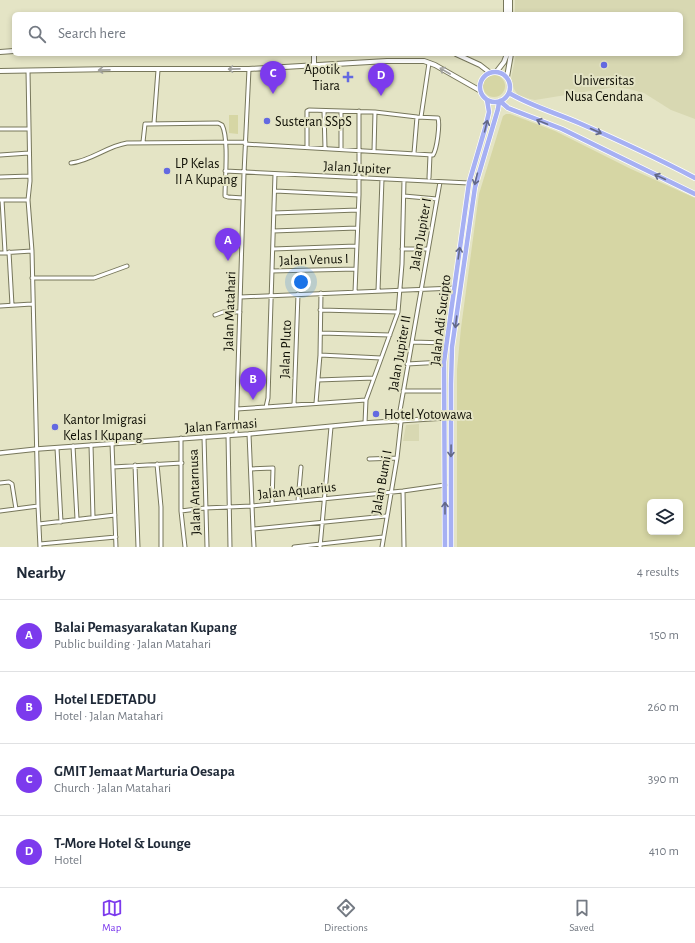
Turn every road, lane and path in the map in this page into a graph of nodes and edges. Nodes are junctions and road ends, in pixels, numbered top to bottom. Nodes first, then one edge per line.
1 (506, 0) edge
2 (510, 0) edge
3 (506, 12) edge
4 (510, 12) edge
5 (12, 51) edge
6 (0, 52) edge
7 (314, 56) edge
8 (460, 56) edge
9 (506, 56) edge
10 (511, 56) edge
11 (429, 63) junction
12 (314, 65) junction
13 (249, 69) junction
14 (158, 70) junction
15 (28, 71) junction
16 (497, 71) junction
17 (0, 72) edge
18 (489, 72) junction
19 (507, 77) junction
20 (479, 90) junction
21 (509, 93) junction
22 (487, 100) junction
23 (500, 102) junction
24 (324, 111) junction
25 (341, 111) junction
26 (359, 112) junction
27 (374, 112) junction
28 (419, 117) junction
29 (154, 123) junction
30 (0, 129) edge
31 (28, 129) junction
32 (226, 141) junction
33 (143, 142) junction
34 (245, 143) junction
35 (307, 147) junction
36 (324, 148) junction
37 (341, 149) junction
38 (359, 150) junction
39 (374, 151) junction
40 (29, 153) junction
41 (414, 153) junction
42 (0, 155) edge
43 (430, 155) junction
44 (71, 163) dead end
45 (225, 171) junction
46 (244, 172) junction
47 (276, 174) junction
48 (30, 176) junction
49 (0, 177) edge
50 (358, 178) junction
51 (428, 178) dead end
52 (695, 178) edge
53 (382, 179) junction
54 (404, 180) junction
55 (440, 182) junction
56 (469, 183) junction
57 (275, 192) junction
58 (695, 194) edge
59 (358, 195) junction
60 (404, 196) junction
61 (243, 198) junction
62 (437, 199) junction
63 (1, 200) edge
64 (28, 200) junction
65 (358, 210) junction
66 (274, 213) junction
67 (1, 222) edge
68 (357, 228) junction
69 (273, 231) junction
70 (356, 246) junction
71 (273, 249) junction
72 (402, 249) junction
73 (428, 249) junction
74 (32, 251) junction
75 (7, 252) junction
76 (0, 253) edge
77 (127, 266) dead end
78 (356, 269) junction
79 (272, 271) junction
80 (32, 278) junction
81 (454, 288) junction
82 (422, 289) junction
83 (378, 290) junction
84 (400, 290) junction
85 (355, 292) junction
86 (321, 293) junction
87 (298, 294) junction
88 (271, 296) junction
89 (240, 297) junction
90 (32, 304) junction
91 (12, 305) junction
92 (0, 306) edge
93 (452, 307) junction
94 (458, 307) junction
95 (320, 310) junction
96 (240, 312) junction
97 (398, 312) junction
98 (215, 315) dead end
99 (320, 333) junction
100 (390, 335) junction
101 (412, 342) junction
102 (447, 343) junction
103 (320, 355) junction
104 (381, 358) junction
105 (444, 362) junction
106 (407, 364) junction
107 (374, 378) junction
108 (318, 380) junction
109 (403, 391) junction
110 (444, 391) junction
111 (366, 400) junction
112 (316, 403) junction
113 (294, 405) junction
114 (266, 407) junction
115 (237, 409) junction
116 (444, 418) junction
117 (399, 422) junction
118 (365, 424) junction
119 (331, 427) junction
120 (236, 434) junction
121 (249, 434) junction
122 (228, 435) junction
123 (204, 437) junction
124 (181, 438) junction
125 (112, 444) junction
126 (90, 445) junction
127 (73, 446) junction
128 (57, 448) junction
129 (37, 449) junction
130 (0, 453) edge
131 (397, 458) junction
132 (369, 459) dead end
133 (182, 463) junction
134 (157, 464) junction
135 (135, 465) junction
136 (113, 466) junction
137 (301, 467) dead end
138 (251, 469) junction
139 (0, 483) edge
140 (445, 485) junction
141 (403, 491) junction
142 (390, 492) junction
143 (325, 498) junction
144 (298, 501) junction
145 (272, 504) junction
146 (38, 506) junction
147 (252, 506) junction
148 (229, 507) junction
149 (205, 508) junction
150 (16, 509) junction
151 (0, 511) edge
152 (181, 511) junction
153 (115, 514) junction
154 (386, 516) junction
155 (94, 517) junction
156 (76, 519) junction
157 (61, 522) junction
158 (322, 522) junction
159 (40, 524) junction
160 (253, 529) junction
161 (116, 537) junction
162 (383, 537) junction
163 (320, 545) edge
164 (40, 546) edge
165 (116, 547) edge
166 (138, 547) edge
167 (161, 547) edge
168 (185, 547) edge
169 (207, 547) edge
170 (230, 547) edge
171 (254, 547) edge
172 (294, 547) edge
173 (382, 547) edge
174 (404, 547) edge
175 (445, 547) edge
176 (451, 547) edge

1 - 3 main road
2 - 4 main road
5 - 6 main road
7 - 12 main road
8 - 18 main road
9 - 16 main road
10 - 19 main road
11 - 12 main road
20 -> 11 main road
11 - 28 street
12 - 13 main road
13 -> 14 main road
13 - 34 street, Jalan Matahari
14 -> 15 main road
14 - 29 street
15 - 17 main road
15 - 31 street
16 - 18 highway
16 - 19 highway
18 - 20 highway
19 - 21 highway
20 - 22 highway
21 - 23 highway
21 -> 52 highway
22 - 23 highway
56 -> 22 highway, Jalan Adi Sucipto
58 -> 23 highway
23 -> 94 highway, Jalan Adi Sucipto
24 - 25 street
24 - 35 street
24 - 36 street
25 - 26 street
25 - 37 street
26 - 27 street
26 - 38 street
27 - 28 street
27 - 39 street
28 - 41 street
28 - 43 street
29 - 32 street
29 - 33 street
30 - 31 street
31 - 40 street
32 - 33 street
32 - 34 street
32 - 45 street
33 - 44 street
34 - 35 street
34 - 46 street, Jalan Matahari
35 - 36 street
36 - 37 street
37 - 38 street
38 - 39 street
38 - 50 street
39 - 41 street
40 - 42 street
40 - 48 street
41 - 43 street
43 - 51 street
45 - 46 street, Jalan Jupiter
45 - 61 street
46 - 47 street, Jalan Jupiter
46 - 61 street, Jalan Matahari
47 - 50 street, Jalan Jupiter
47 - 57 street
48 - 49 street
48 - 64 street
50 - 53 street, Jalan Jupiter
50 - 59 street
53 - 54 street, Jalan Jupiter
53 - 83 street
54 - 55 street, Jalan Jupiter
54 - 60 street
55 - 56 street, Jalan Jupiter
55 - 62 street, Jalan Jupiter I
81 -> 56 highway, Jalan Adi Sucipto
57 - 59 street
57 - 66 street
59 - 65 street
60 - 62 street
60 - 72 street
61 - 89 street, Jalan Matahari
62 - 73 street, Jalan Jupiter I
63 - 64 street
63 - 67 street
64 - 74 street
65 - 66 street
65 - 68 street
66 - 69 street
67 - 75 street
68 - 69 street
68 - 70 street
69 - 71 street
70 - 71 street
70 - 78 street
71 - 79 street
72 - 73 street
72 - 84 street
73 - 82 street, Jalan Jupiter I
74 - 75 street
74 - 80 street
75 - 76 street
75 - 91 street
77 - 80 street
78 - 79 street, Jalan Venus I
78 - 85 street
79 - 88 street
80 - 90 street
81 - 82 street
81 - 93 highway, Jalan Adi Sucipto
82 - 84 street
82 - 101 street, Jalan Jupiter II
83 - 84 street
83 - 85 street
84 - 97 street
85 - 86 street
86 - 87 street
86 - 95 street
87 - 88 street
87 - 113 street, Jalan Pluto
88 - 89 street
88 - 114 street
89 - 96 street, Jalan Matahari
90 - 91 street
90 - 129 street
91 - 92 street
93 - 94 highway
93 - 102 highway, Jalan Adi Sucipto
94 -> 176 highway, Jalan Adi Sucipto
95 - 97 street
95 - 99 street
96 - 98 street
96 - 115 street, Jalan Matahari
97 - 100 street
99 - 100 street
99 - 103 street
100 - 104 street
101 - 102 street
101 - 106 street, Jalan Jupiter II
102 - 105 highway, Jalan Adi Sucipto
103 - 104 street
103 - 108 street
104 - 107 street
105 - 106 street
105 - 110 highway, Jalan Adi Sucipto
106 - 109 street, Jalan Jupiter II
107 - 108 street
107 - 111 street
108 - 112 street
109 - 110 street
109 - 117 street, Jalan Jupiter II
110 - 116 highway, Jalan Adi Sucipto
111 - 112 street
111 - 118 street
112 - 113 street
113 - 114 street
114 - 115 street
115 - 120 street, Jalan Matahari
116 - 117 street, Jalan Farmasi
116 - 140 highway, Jalan Adi Sucipto
117 - 118 street, Jalan Farmasi
117 - 131 street, Jalan Bumi I
118 - 119 street, Jalan Farmasi
119 - 121 street, Jalan Farmasi
119 - 143 street
120 - 121 street, Jalan Farmasi
120 - 122 street, Jalan Farmasi
121 - 138 street
122 - 123 street, Jalan Farmasi
122 - 148 street
123 - 124 street, Jalan Farmasi
123 - 149 street, Jalan Antarnusa
124 - 125 street, Jalan Farmasi
124 - 133 street
125 - 126 street, Jalan Farmasi
125 - 136 street
126 - 127 street, Jalan Farmasi
126 - 155 street
127 - 128 street, Jalan Farmasi
127 - 156 street
128 - 129 street, Jalan Farmasi
128 - 157 street
129 - 130 street, Jalan Farmasi
129 - 146 street
131 - 132 street
131 - 142 street, Jalan Bumi I
133 - 134 street
133 - 152 street
134 - 135 street
134 - 167 street
135 - 136 street
135 - 166 street
136 - 153 street
137 - 144 street
138 - 145 street
138 - 147 street
139 - 150 street
140 - 141 street, Jalan Aquarius
175 -> 140 highway, Jalan Adi Sucipto
141 - 142 street, Jalan Aquarius
141 - 174 street
142 - 143 street, Jalan Aquarius
142 - 154 street, Jalan Bumi I
143 - 144 street, Jalan Aquarius
143 - 158 street
144 - 145 street, Jalan Aquarius
145 - 147 street, Jalan Aquarius
146 - 150 street
146 - 159 street
147 - 148 street, Jalan Aquarius
147 - 160 street
148 - 149 street, Jalan Aquarius
148 - 170 street
149 - 152 street, Jalan Aquarius
149 - 169 street, Jalan Antarnusa
150 - 151 street
152 - 168 street
153 - 155 street
153 - 161 street
154 - 158 street
154 - 162 street, Jalan Bumi I
155 - 156 street
156 - 157 street
157 - 159 street
158 - 160 street
158 - 163 street
159 - 164 street
160 - 171 street
161 - 164 street
161 - 165 street
162 - 163 street
162 - 173 street, Jalan Bumi I
163 - 172 street

